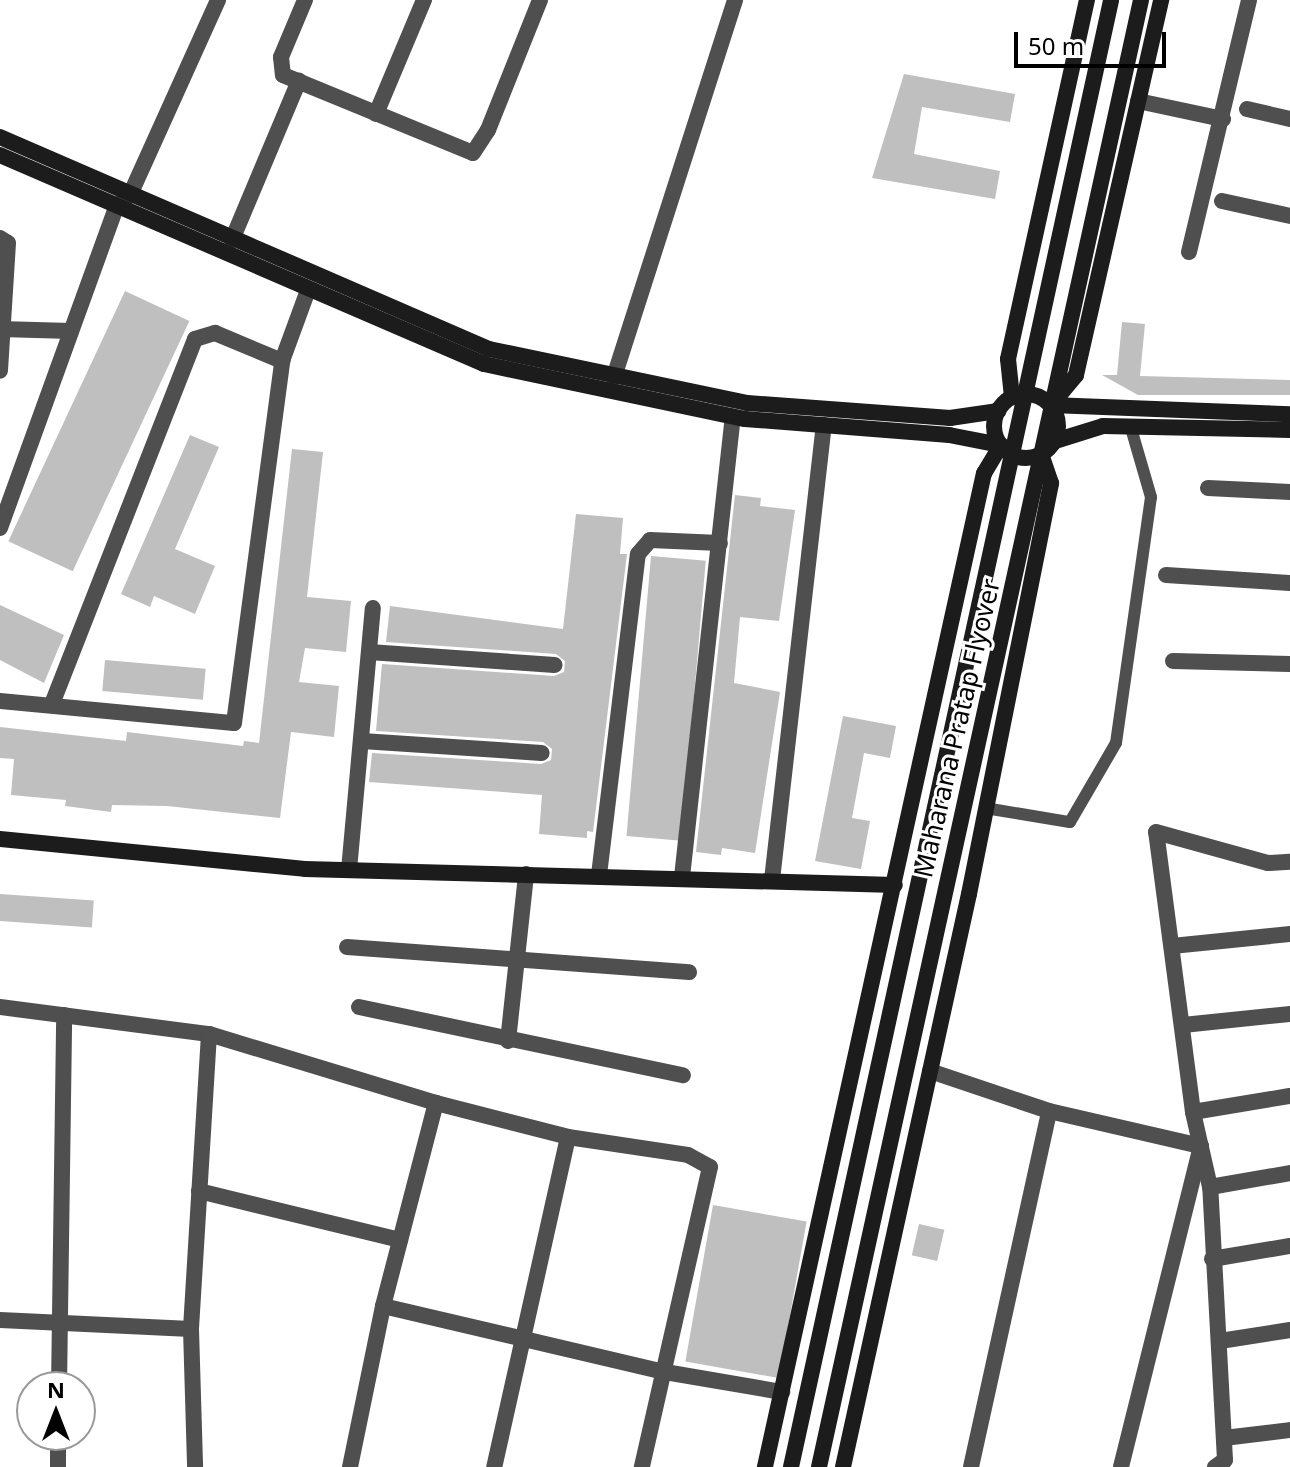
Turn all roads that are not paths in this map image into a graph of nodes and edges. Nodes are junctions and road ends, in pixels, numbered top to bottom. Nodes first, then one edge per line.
1 (218, 0) edge
2 (305, 0) edge
3 (424, 0) edge
4 (540, 0) edge
5 (735, 0) edge
6 (1087, 0) edge
7 (1111, 0) edge
8 (1141, 0) edge
9 (1161, 0) edge
10 (1249, 0) edge
11 (299, 81) junction
12 (1138, 101) junction
13 (1247, 109) dead end
14 (376, 114) junction
15 (1223, 119) junction
16 (1290, 119) edge
17 (0, 137) edge
18 (0, 155) edge
19 (130, 195) junction
20 (1222, 201) dead end
21 (116, 207) junction
22 (1290, 216) edge
23 (0, 238) edge
24 (232, 240) junction
25 (1189, 252) dead end
26 (308, 290) junction
27 (1, 329) edge
28 (71, 331) junction
29 (282, 361) junction
30 (0, 371) edge
31 (614, 377) junction
32 (1012, 397) junction
33 (1051, 405) junction
34 (998, 411) junction
35 (1290, 414) edge
36 (733, 417) junction
37 (824, 425) junction
38 (1131, 428) junction
39 (1290, 430) edge
40 (1055, 441) junction
41 (1001, 445) junction
42 (1041, 454) junction
43 (1208, 488) dead end
44 (1290, 492) edge
45 (0, 528) edge
46 (720, 543) junction
47 (1166, 575) dead end
48 (1290, 583) edge
49 (373, 608) dead end
50 (369, 652) junction
51 (1173, 661) dead end
52 (1290, 664) edge
53 (555, 665) dead end
54 (0, 701) edge
55 (52, 704) junction
56 (362, 741) junction
57 (542, 753) dead end
58 (985, 808) junction
59 (0, 839) edge
60 (1290, 862) edge
61 (349, 870) junction
62 (526, 874) junction
63 (599, 875) junction
64 (682, 877) junction
65 (772, 880) junction
66 (895, 885) junction
67 (1290, 934) edge
68 (1172, 946) junction
69 (347, 947) dead end
70 (517, 960) junction
71 (689, 972) dead end
72 (0, 1007) edge
73 (359, 1007) dead end
74 (1290, 1014) edge
75 (64, 1015) junction
76 (1183, 1025) junction
77 (209, 1034) junction
78 (508, 1041) junction
79 (930, 1071) junction
80 (683, 1075) dead end
81 (1290, 1096) edge
82 (436, 1103) junction
83 (1049, 1111) junction
84 (1193, 1112) junction
85 (568, 1137) junction
86 (1201, 1146) junction
87 (1290, 1173) edge
88 (1210, 1187) junction
89 (199, 1191) junction
90 (400, 1240) junction
91 (1290, 1246) edge
92 (1212, 1259) junction
93 (383, 1306) junction
94 (0, 1320) edge
95 (60, 1323) junction
96 (191, 1329) junction
97 (1290, 1330) edge
98 (523, 1339) junction
99 (1220, 1341) junction
100 (59, 1371) edge
101 (665, 1372) junction
102 (782, 1392) junction
103 (1290, 1430) edge
104 (1224, 1438) junction
105 (195, 1467) edge
106 (350, 1467) edge
107 (494, 1467) edge
108 (642, 1467) edge
109 (765, 1467) edge
110 (791, 1467) edge
111 (819, 1467) edge
112 (843, 1467) edge
113 (971, 1467) edge
114 (1121, 1467) edge
115 (1215, 1467) edge

1 - 19 street
2 - 11 street
3 - 14 street
4 - 14 street
5 - 31 street
6 - 32 street
7 - 110 street, Maharana Pratap Flyover, bridge
8 - 111 street, Maharana Pratap Flyover, bridge
9 - 12 street
10 - 15 street
11 - 14 street
11 - 24 street
12 - 15 street
12 - 33 street
13 - 16 street
15 - 25 street
17 - 19 street
18 - 21 street
19 - 21 street
19 - 24 street
20 - 22 street
21 - 26 street
21 - 28 street
23 - 27 street
24 - 31 street
26 - 29 street
26 - 36 street
27 - 28 street
27 - 30 street
28 - 45 street
29 - 55 street
29 - 55 street
31 - 34 street
32 - 33 street
32 - 34 street
33 - 35 street
33 - 40 street
34 - 41 street
36 - 37 street
36 - 46 street
37 - 41 street
37 - 65 street
38 - 39 street
38 - 40 street
38 - 58 lane
40 - 42 street
41 - 42 street
41 - 66 street
42 - 58 street
43 - 44 street
46 - 63 street
46 - 64 street
47 - 48 street
49 - 50 street
50 - 53 street
50 - 56 street
51 - 52 street
54 - 55 street
56 - 57 street
56 - 61 street
58 - 79 street
59 - 61 street
60 - 68 street
61 - 62 street
62 - 63 street
62 - 70 street
63 - 64 street
64 - 65 street
65 - 66 street
66 - 102 street
67 - 68 street
68 - 76 street
69 - 70 street
70 - 71 street
70 - 78 street
72 - 75 street
73 - 78 street
74 - 76 street
75 - 77 street
75 - 95 street
76 - 84 street
77 - 82 street
77 - 89 street
78 - 80 street
79 - 83 street
79 - 112 street
81 - 84 street
82 - 85 street
82 - 90 street
83 - 86 street
83 - 113 street
84 - 86 street
85 - 98 street
85 - 101 street
86 - 88 street
86 - 114 street
87 - 88 street
88 - 92 street
89 - 90 street
89 - 96 street
90 - 93 street
91 - 92 street
92 - 99 street
93 - 98 street
93 - 106 street
94 - 95 street
95 - 96 street
95 - 100 street
96 - 105 street
97 - 99 street
98 - 101 street
98 - 107 street
99 - 104 street
101 - 102 street
101 - 108 street
102 - 109 street
103 - 104 street
104 - 115 street

